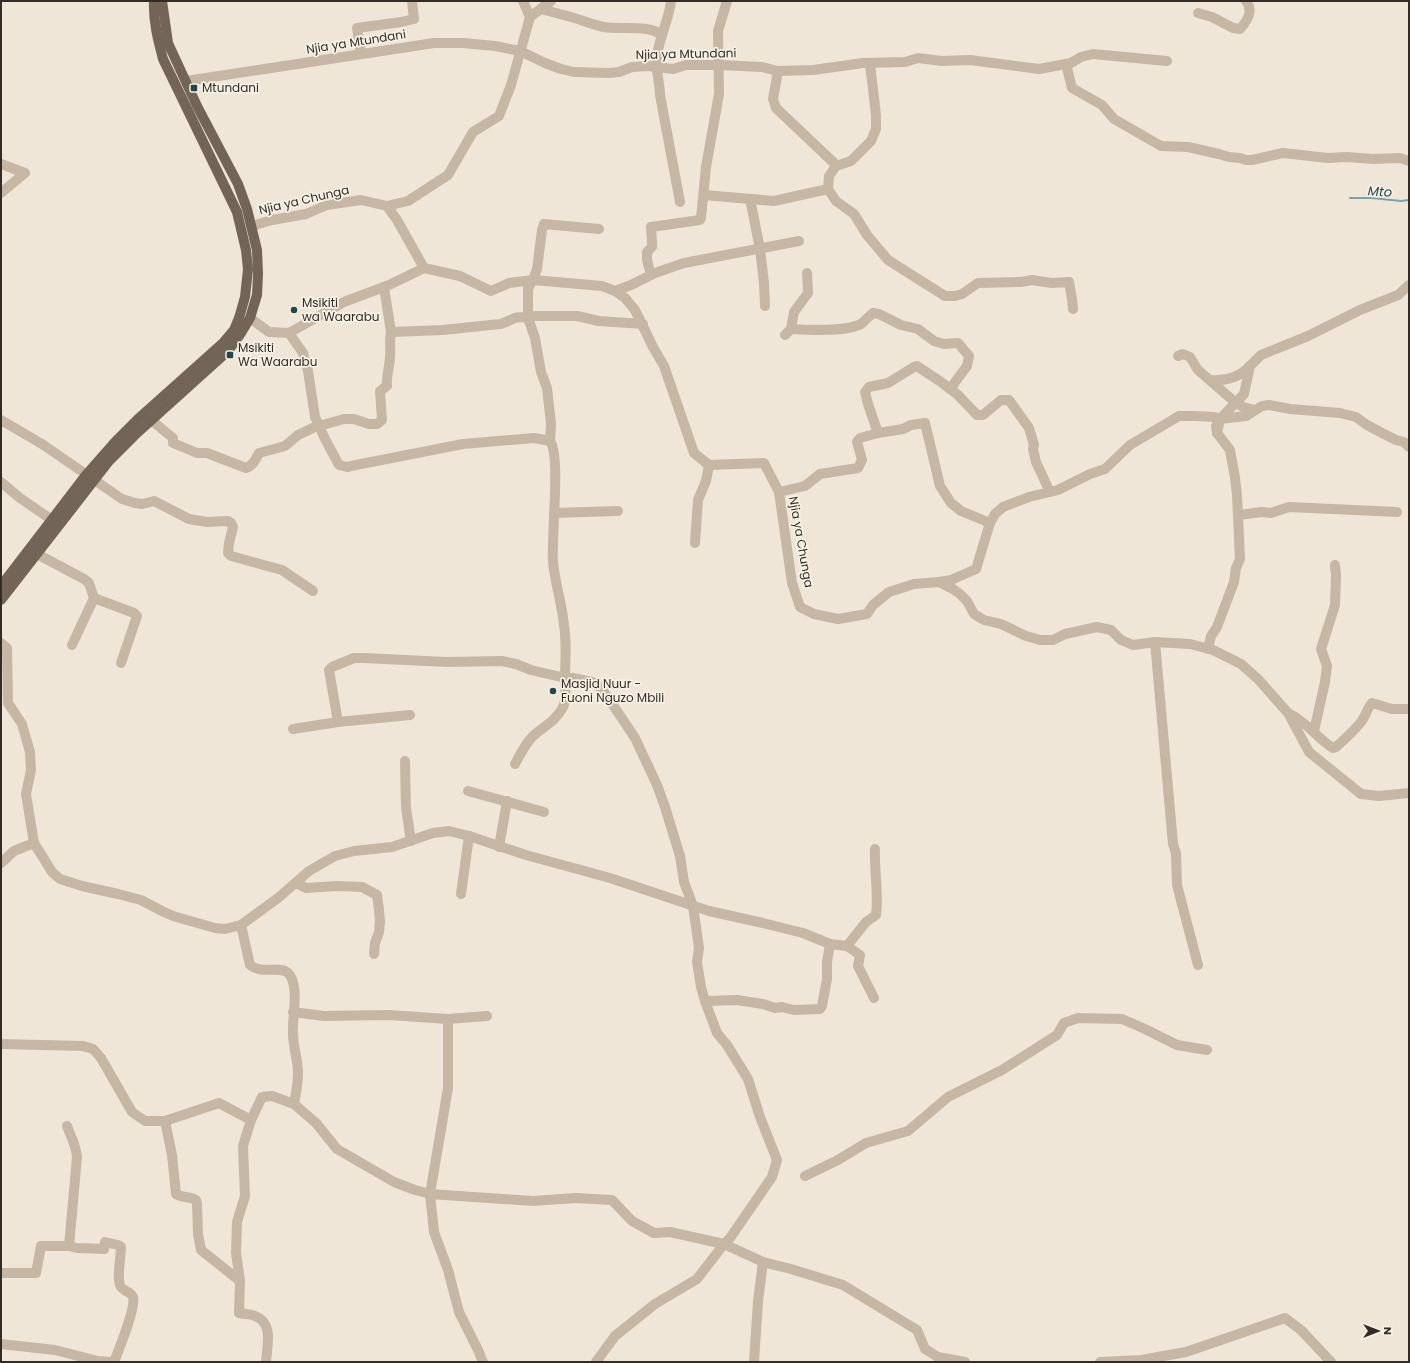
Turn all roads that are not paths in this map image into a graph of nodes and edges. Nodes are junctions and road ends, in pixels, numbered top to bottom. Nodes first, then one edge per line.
1 (154, 1) edge
2 (162, 1) edge
3 (412, 1) edge
4 (523, 1) edge
5 (551, 1) edge
6 (671, 1) edge
7 (727, 1) edge
8 (1246, 1) edge
9 (541, 9) junction
10 (1198, 13) dead end
11 (530, 17) junction
12 (662, 35) junction
13 (520, 51) junction
14 (361, 54) junction
15 (1167, 61) dead end
16 (719, 64) junction
17 (870, 64) junction
18 (1066, 64) junction
19 (657, 67) junction
20 (778, 71) junction
21 (186, 81) junction
22 (1409, 161) edge
23 (1, 164) edge
24 (836, 166) junction
25 (828, 189) junction
26 (1, 193) edge
27 (704, 195) junction
28 (750, 199) junction
29 (680, 202) dead end
30 (387, 206) junction
31 (252, 226) junction
32 (599, 229) dead end
33 (799, 241) dead end
34 (760, 249) junction
35 (424, 268) junction
36 (807, 273) dead end
37 (651, 276) junction
38 (533, 280) junction
39 (1409, 285) edge
40 (384, 287) junction
41 (615, 291) junction
42 (766, 306) dead end
43 (1073, 309) dead end
44 (250, 318) junction
45 (528, 318) junction
46 (643, 324) junction
47 (391, 332) junction
48 (289, 333) junction
49 (1178, 356) dead end
50 (1250, 366) junction
51 (1211, 380) junction
52 (950, 389) junction
53 (1236, 402) junction
54 (1254, 410) junction
55 (1217, 418) junction
56 (1, 420) edge
57 (151, 420) junction
58 (320, 425) junction
59 (878, 433) junction
60 (550, 441) junction
61 (1409, 447) edge
62 (710, 465) junction
63 (90, 478) junction
64 (1, 482) edge
65 (779, 492) junction
66 (1050, 492) junction
67 (618, 511) dead end
68 (1397, 512) dead end
69 (554, 513) junction
70 (1239, 515) junction
71 (52, 520) junction
72 (990, 523) junction
73 (695, 543) dead end
74 (37, 554) junction
75 (1335, 564) dead end
76 (939, 582) junction
77 (1, 586) edge
78 (313, 591) dead end
79 (94, 598) junction
80 (1, 600) edge
81 (1155, 642) junction
82 (1, 643) edge
83 (72, 645) dead end
84 (1208, 649) junction
85 (121, 663) dead end
86 (565, 678) junction
87 (1409, 709) edge
88 (1288, 712) junction
89 (410, 715) dead end
90 (338, 722) junction
91 (293, 729) dead end
92 (1314, 731) junction
93 (405, 761) dead end
94 (515, 764) dead end
95 (468, 791) dead end
96 (1409, 793) edge
97 (507, 801) junction
98 (544, 812) dead end
99 (469, 836) junction
100 (411, 841) junction
101 (34, 843) junction
102 (499, 847) junction
103 (875, 849) dead end
104 (1, 863) edge
105 (296, 883) junction
106 (461, 894) dead end
107 (693, 906) junction
108 (241, 925) junction
109 (830, 944) junction
110 (847, 946) junction
111 (374, 954) dead end
112 (1198, 966) dead end
113 (874, 998) dead end
114 (705, 1001) junction
115 (293, 1012) junction
116 (487, 1016) dead end
117 (448, 1019) junction
118 (1, 1044) edge
119 (1208, 1050) dead end
120 (294, 1104) junction
121 (251, 1120) junction
122 (165, 1121) junction
123 (67, 1126) dead end
124 (805, 1176) dead end
125 (430, 1194) junction
126 (724, 1244) junction
127 (69, 1246) junction
128 (763, 1262) junction
129 (1, 1273) edge
130 (240, 1281) junction
131 (1, 1344) edge
132 (98, 1361) edge
133 (111, 1362) edge
134 (114, 1362) edge
135 (266, 1362) edge
136 (483, 1362) edge
137 (596, 1362) edge
138 (754, 1362) edge
139 (965, 1362) edge
140 (1100, 1362) edge
141 (1331, 1362) edge

1 - 63 main road
2 - 21 main road
3 - 14 street
4 - 11 street
5 - 9 street
6 - 12 street
7 - 16 street
8 - 10 street
9 - 11 street
9 - 12 street
11 - 13 street
12 - 19 street
13 - 14 street, Njia ya Mtundani
13 - 19 street, Njia ya Mtundani
13 - 30 street
14 - 21 street, Njia ya Mtundani
15 - 18 street, Njia ya Mtundani
16 - 19 street, Njia ya Mtundani
16 - 20 street, Njia ya Mtundani
16 - 27 street
17 - 18 street, Njia ya Mtundani
17 - 20 street, Njia ya Mtundani
17 - 24 street
18 - 22 street
19 - 29 street
20 - 24 street
21 - 31 main road
23 - 26 street
24 - 25 street
25 - 28 street
25 - 43 street
27 - 28 street
27 - 37 street
28 - 34 street
30 - 31 street, Njia ya Chunga
30 - 35 street
31 - 44 main road
32 - 38 street
33 - 34 street
34 - 37 street
34 - 42 street
35 - 38 street
35 - 40 street
36 - 52 street
37 - 41 street
38 - 41 street
38 - 45 street
39 - 50 street
40 - 47 street
40 - 48 street
41 - 46 street
44 - 48 street
44 - 57 main road
45 - 46 street
45 - 47 street
45 - 60 street
46 - 62 street
47 - 58 street
48 - 58 street
49 - 51 street
50 - 51 street
50 - 53 street
51 - 53 street
52 - 59 street
52 - 66 street
53 - 54 street
53 - 55 street
54 - 55 street
54 - 61 street
55 - 66 street
55 - 70 street
56 - 63 street
57 - 58 street
57 - 63 main road
58 - 60 street
59 - 65 street
59 - 72 street
60 - 69 street
62 - 65 street, Njia ya Chunga
62 - 73 street
63 - 71 main road
63 - 74 main road
63 - 78 street
64 - 71 street
65 - 76 street, Njia ya Chunga
66 - 72 street
67 - 69 street
68 - 70 street
69 - 86 street
70 - 84 street
71 - 77 main road
72 - 76 street
74 - 79 street
74 - 80 main road
75 - 92 street
76 - 81 street
79 - 83 street
79 - 85 street
81 - 84 street
81 - 112 street
82 - 101 street
84 - 88 street
86 - 90 street
86 - 94 street
86 - 107 street
87 - 92 street
88 - 92 street
88 - 96 street
89 - 90 street
90 - 91 street
93 - 100 street
95 - 97 street
97 - 98 street
97 - 102 street
99 - 100 street
99 - 102 street
99 - 106 street
100 - 105 street
101 - 104 street
101 - 108 street
102 - 107 street
103 - 110 street
105 - 108 street
105 - 111 street
107 - 109 street
107 - 114 street
108 - 115 street
109 - 110 street
109 - 114 street
110 - 113 street
114 - 126 street
115 - 117 street
115 - 120 street
116 - 117 street
117 - 125 street
118 - 122 street
119 - 124 street
120 - 121 street
120 - 125 street
121 - 122 street
121 - 130 street
122 - 130 street
123 - 127 street
125 - 126 street
125 - 136 street
126 - 128 street
126 - 137 street
127 - 129 street
127 - 134 street
128 - 138 street
128 - 139 street
130 - 135 street
131 - 132 street
132 - 133 street
140 - 141 street

